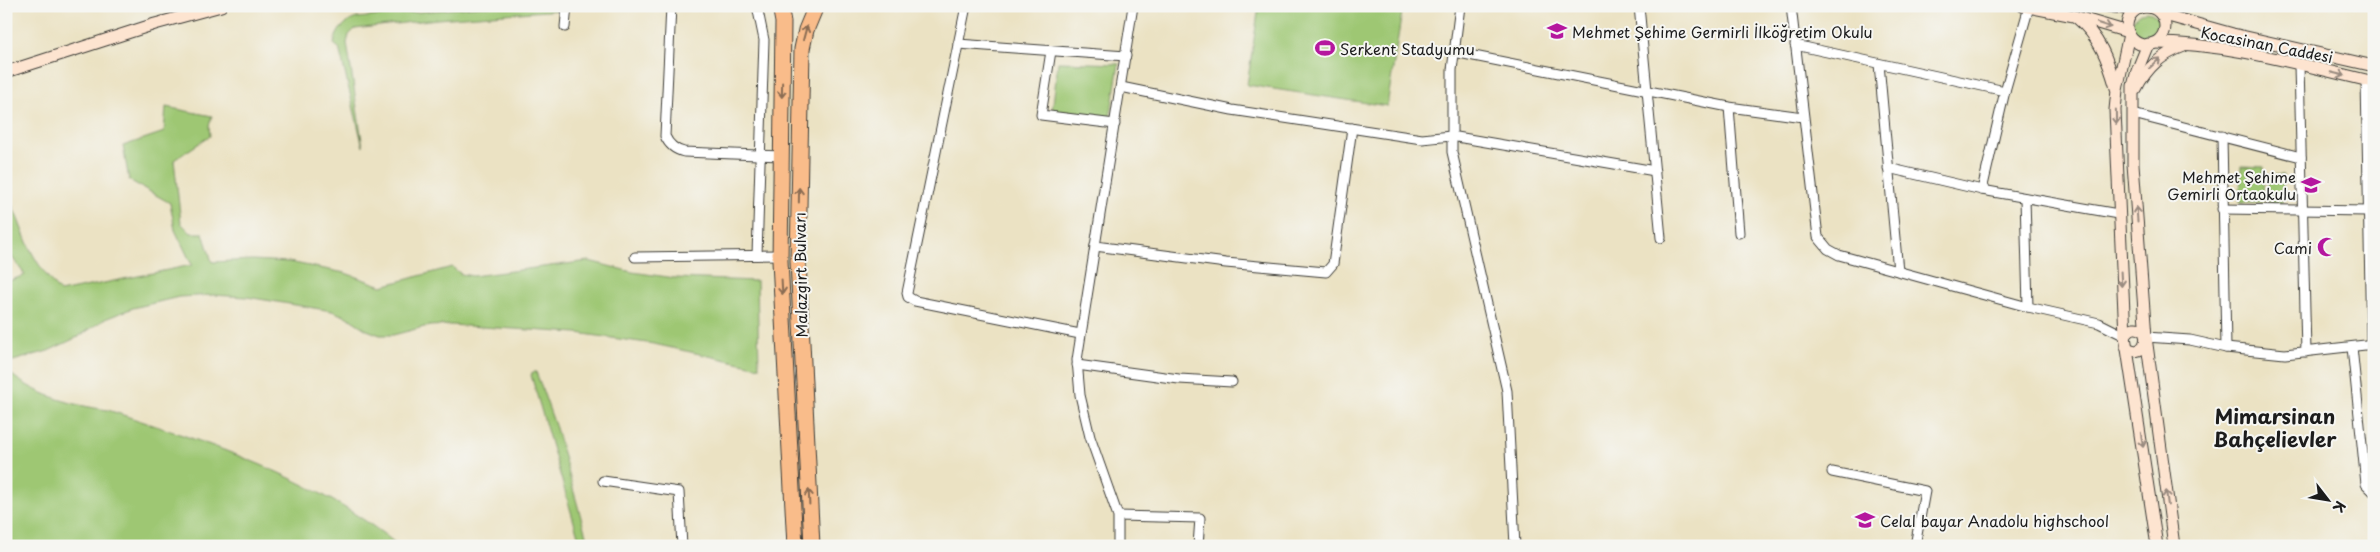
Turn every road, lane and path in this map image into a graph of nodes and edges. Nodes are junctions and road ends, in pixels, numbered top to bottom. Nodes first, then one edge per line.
1 (220, 6) edge
2 (566, 6) edge
3 (671, 6) edge
4 (757, 6) edge
5 (780, 6) edge
6 (816, 6) edge
7 (966, 6) edge
8 (1133, 6) edge
9 (1460, 6) edge
10 (1639, 6) edge
11 (1791, 6) edge
12 (2108, 6) edge
13 (2026, 7) edge
14 (2138, 8) edge
15 (2161, 14) junction
16 (2074, 16) junction
17 (565, 27) dead end
18 (2129, 33) junction
19 (958, 44) junction
20 (2150, 44) junction
21 (2192, 44) junction
22 (1796, 45) junction
23 (1052, 51) junction
24 (1454, 52) junction
25 (1126, 56) junction
26 (1879, 64) junction
27 (2299, 64) junction
28 (2373, 64) edge
29 (6, 72) edge
30 (2370, 81) edge
31 (1121, 87) junction
32 (2117, 90) junction
33 (1647, 91) junction
34 (2005, 91) junction
35 (2133, 97) junction
36 (1729, 107) junction
37 (2133, 114) junction
38 (1803, 117) junction
39 (1115, 124) junction
40 (1352, 128) junction
41 (1451, 136) junction
42 (2222, 136) junction
43 (761, 155) junction
44 (781, 156) junction
45 (2301, 157) junction
46 (1888, 168) junction
47 (1655, 171) junction
48 (1982, 190) junction
49 (2025, 198) junction
50 (2222, 209) junction
51 (2302, 210) junction
52 (2368, 211) junction
53 (2118, 214) junction
54 (1739, 233) dead end
55 (1661, 238) dead end
56 (1095, 246) junction
57 (757, 255) junction
58 (780, 255) junction
59 (635, 257) dead end
60 (1898, 271) junction
61 (2028, 307) junction
62 (1080, 334) junction
63 (2146, 337) junction
64 (2125, 341) junction
65 (2372, 344) edge
66 (2352, 347) junction
67 (2226, 348) junction
68 (2306, 352) junction
69 (1077, 365) junction
70 (1232, 382) dead end
71 (1832, 472) dead end
72 (603, 481) dead end
73 (2374, 492) edge
74 (1118, 516) junction
75 (682, 546) edge
76 (795, 546) edge
77 (812, 546) edge
78 (1118, 546) edge
79 (1198, 546) edge
80 (1515, 546) edge
81 (1916, 546) edge
82 (2156, 546) edge
83 (2174, 546) edge

1 - 29 main road
2 - 17 street
3 - 43 street
4 - 43 street
5 -> 44 highway, Malazgirt Bulvarı
77 -> 6 highway, Malazgirt Bulvarı
7 - 19 street
8 - 25 street
9 - 24 street
10 - 33 street
11 - 22 street
12 - 14 main road
13 - 16 main road
13 - 34 street
14 - 15 main road
14 - 18 main road
15 - 20 main road
15 - 28 main road, Kocasinan Caddesi
16 -> 18 main road
16 - 32 main road
18 - 20 main road
18 - 32 main road
19 - 23 street
19 - 62 street
20 - 21 main road, Kocasinan Caddesi
20 - 35 main road
21 - 27 main road, Kocasinan Caddesi
35 -> 21 main road
22 - 26 street
22 - 38 street
23 - 25 street
23 - 39 street
24 - 33 street
24 - 41 street
25 - 31 street
26 - 34 street
26 - 46 street
27 -> 30 main road, Kocasinan Caddesi
27 - 45 street
30 - 52 street
31 - 39 street
31 - 40 street
32 -> 53 main road
33 - 36 street
33 - 47 street
34 - 48 street
35 - 37 main road
36 - 38 street
36 - 54 street
37 - 42 street
63 -> 37 main road
38 - 60 street
39 - 56 street
40 - 41 street
40 - 56 street
41 - 47 street
41 - 80 street
42 - 45 street
42 - 50 street
43 - 44 street
43 - 57 street
44 - 58 highway, Malazgirt Bulvarı
45 - 51 street
46 - 48 street
46 - 60 street
47 - 55 street
48 - 49 street
49 - 53 street
49 - 61 street
50 - 51 street
50 - 67 street
51 - 52 street
51 - 68 street
52 - 65 street
53 -> 64 main road
56 - 62 street
57 - 58 street
57 - 59 street
58 -> 76 highway, Malazgirt Bulvarı
60 - 61 street
61 - 64 street
62 - 69 street
63 - 64 main road
63 - 64 main road
63 - 67 street
83 -> 63 main road
64 -> 82 main road
65 - 66 street
66 - 68 street
66 - 73 street
67 - 68 street
69 - 70 street
69 - 74 street
71 - 81 street
72 - 75 street
74 - 78 street
74 - 79 street

